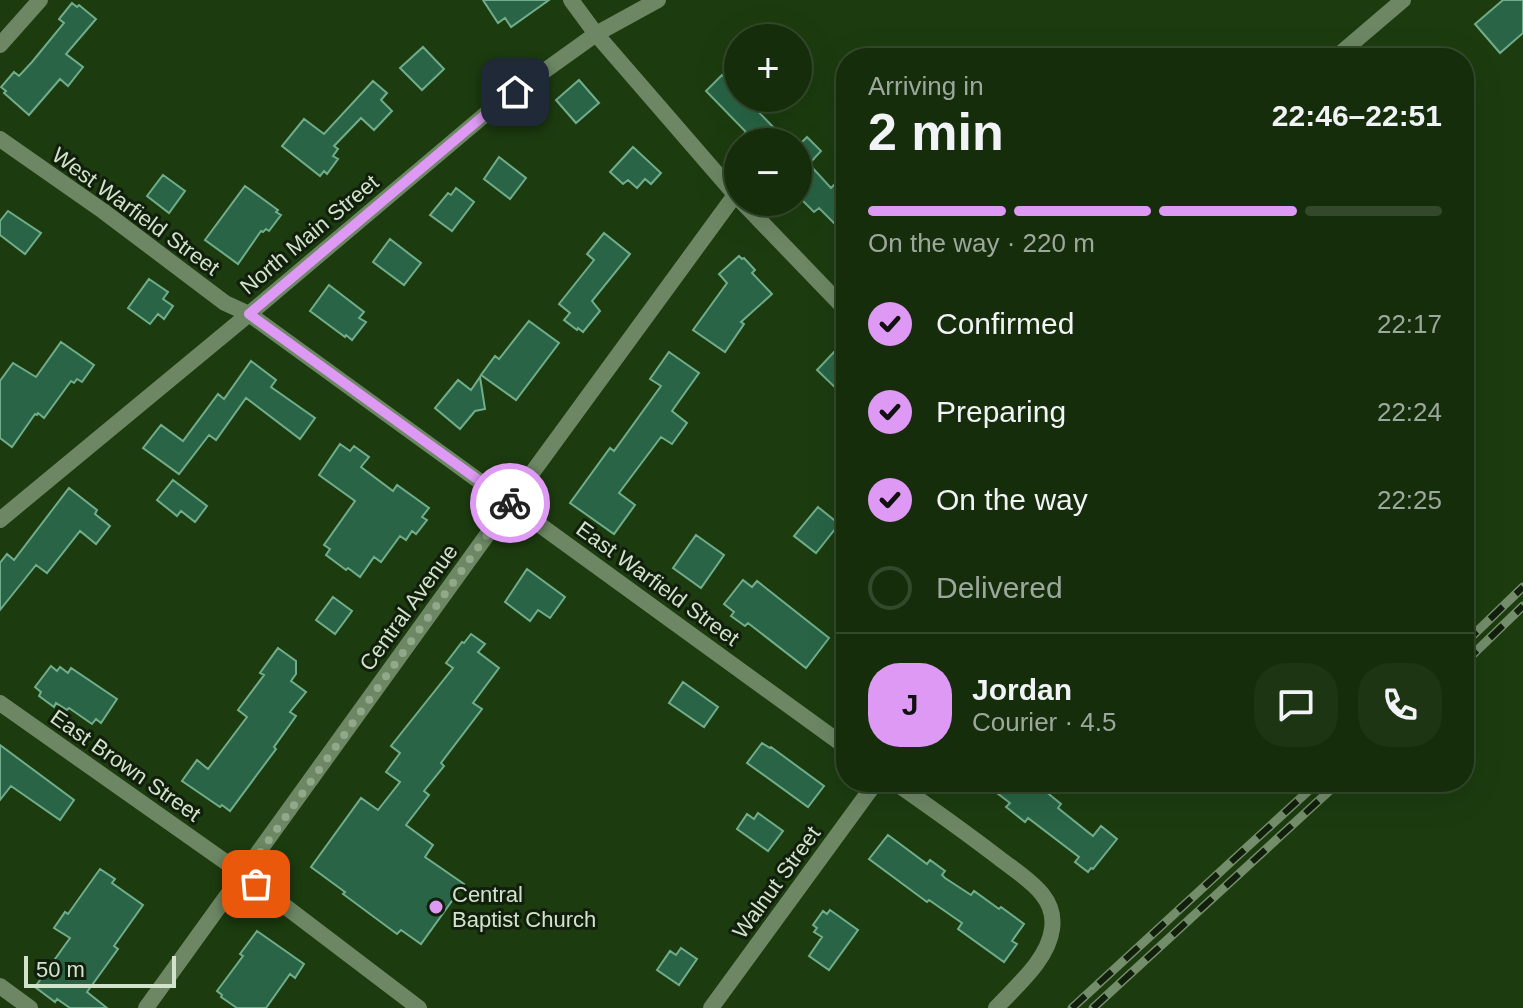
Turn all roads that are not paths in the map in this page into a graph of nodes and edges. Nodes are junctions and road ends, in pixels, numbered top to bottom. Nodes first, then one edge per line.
1 (40, 0) edge
2 (571, 0) edge
3 (658, 0) edge
4 (1403, 0) edge
5 (596, 34) junction
6 (0, 45) edge
7 (1347, 48) edge
8 (0, 139) edge
9 (724, 182) edge
10 (725, 216) edge
11 (755, 216) edge
12 (836, 300) edge
13 (249, 314) junction
14 (510, 503) junction
15 (0, 520) edge
16 (0, 703) edge
17 (836, 740) edge
18 (869, 792) edge
19 (909, 792) edge
20 (244, 875) junction
21 (0, 986) edge
22 (30, 1008) edge
23 (146, 1008) edge
24 (419, 1008) edge
25 (711, 1008) edge
26 (996, 1008) edge

1 - 6 street
2 - 5 street
3 - 5 street, North Main Street
4 - 7 street
5 - 9 street
5 - 13 street, North Main Street
8 - 13 street, West Warfield Street
10 - 14 street, Central Avenue
11 - 12 street
13 - 14 street, East Warfield Street
13 - 15 street, North Main Street
14 - 17 street, East Warfield Street
14 - 20 street, Central Avenue
16 - 20 street, East Brown Street
18 - 25 street, Walnut Street
19 - 26 street
20 - 23 street, Central Avenue
20 - 24 street, East Brown Street
21 - 22 street

